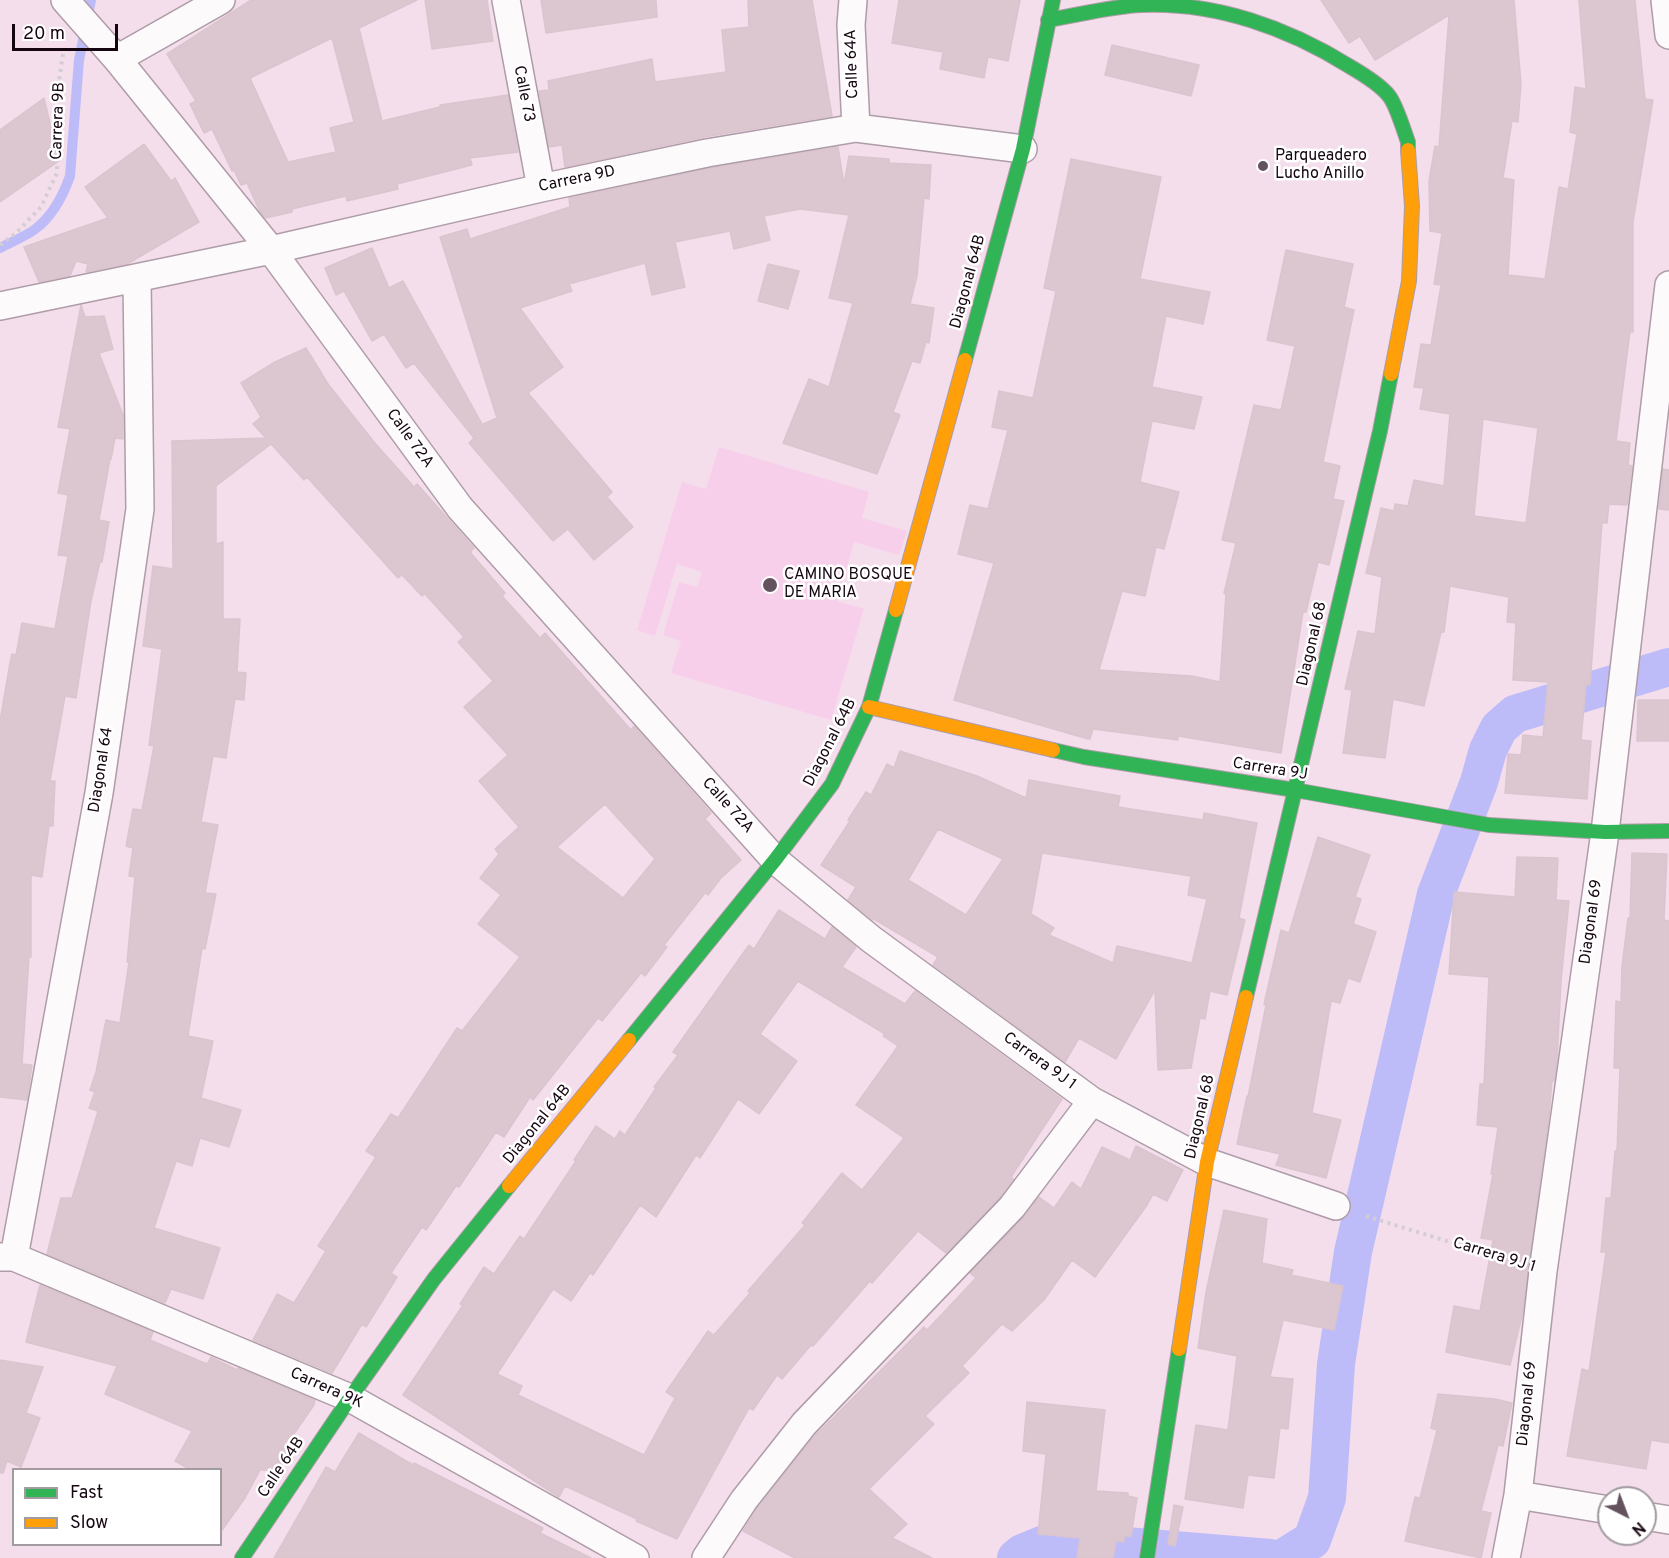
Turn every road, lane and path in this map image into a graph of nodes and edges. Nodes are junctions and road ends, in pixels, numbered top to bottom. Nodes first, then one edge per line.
1 (221, 0) edge
2 (506, 0) edge
3 (853, 0) edge
4 (1053, 0) edge
5 (1665, 0) edge
6 (1145, 3) edge
7 (71, 7) edge
8 (1048, 20) junction
9 (1669, 35) edge
10 (117, 60) junction
11 (856, 128) junction
12 (1023, 149) junction
13 (541, 188) junction
14 (0, 245) edge
15 (271, 250) junction
16 (136, 279) junction
17 (1669, 285) edge
18 (0, 306) edge
19 (870, 707) junction
20 (1295, 790) junction
21 (1669, 831) edge
22 (1605, 832) junction
23 (775, 860) junction
24 (1092, 1101) junction
25 (1207, 1162) junction
26 (1336, 1206) dead end
27 (1376, 1220) dead end
28 (7, 1257) edge
29 (1543, 1271) junction
30 (350, 1398) junction
31 (1518, 1495) junction
32 (1597, 1508) edge
33 (242, 1558) edge
34 (635, 1558) edge
35 (706, 1558) edge
36 (1147, 1558) edge
37 (1506, 1558) edge

1 - 10 street
2 - 13 street, Calle 73
3 - 11 street, Calle 64A
4 - 8 street, Diagonal 64B
5 - 9 street
6 - 8 street, Diagonal 68
6 - 20 street, Diagonal 68
7 - 10 street, Calle 72A
7 - 14 path, Carrera 9B
8 - 12 street, Diagonal 64B
10 - 15 street, Calle 72A
11 - 12 street, Carrera 9D
11 - 13 street, Carrera 9D
12 - 19 street, Diagonal 64B
13 - 15 street, Carrera 9D
15 - 16 street, Carrera 9D
15 - 23 street, Calle 72A
16 - 18 street
16 - 28 street, Diagonal 64
17 - 22 street, Diagonal 69
19 - 20 street, Carrera 9J
19 - 23 street, Diagonal 64B
20 - 22 street, Carrera 9J
20 - 25 street, Diagonal 68
21 - 22 street, Carrera 9J
22 - 29 street, Diagonal 69
23 - 24 street, Carrera 9J 1
23 - 30 street, Diagonal 64B
24 - 25 street, Carrera 9J 1
24 - 35 street
25 - 26 street, Carrera 9J 1
25 - 36 street, Diagonal 68
27 - 29 path, Carrera 9J 1
28 - 30 street, Carrera 9K
29 - 31 street, Diagonal 69
30 - 33 street, Calle 64B
30 - 34 street, Carrera 9K
31 - 32 street
31 - 37 street, Diagonal 69

